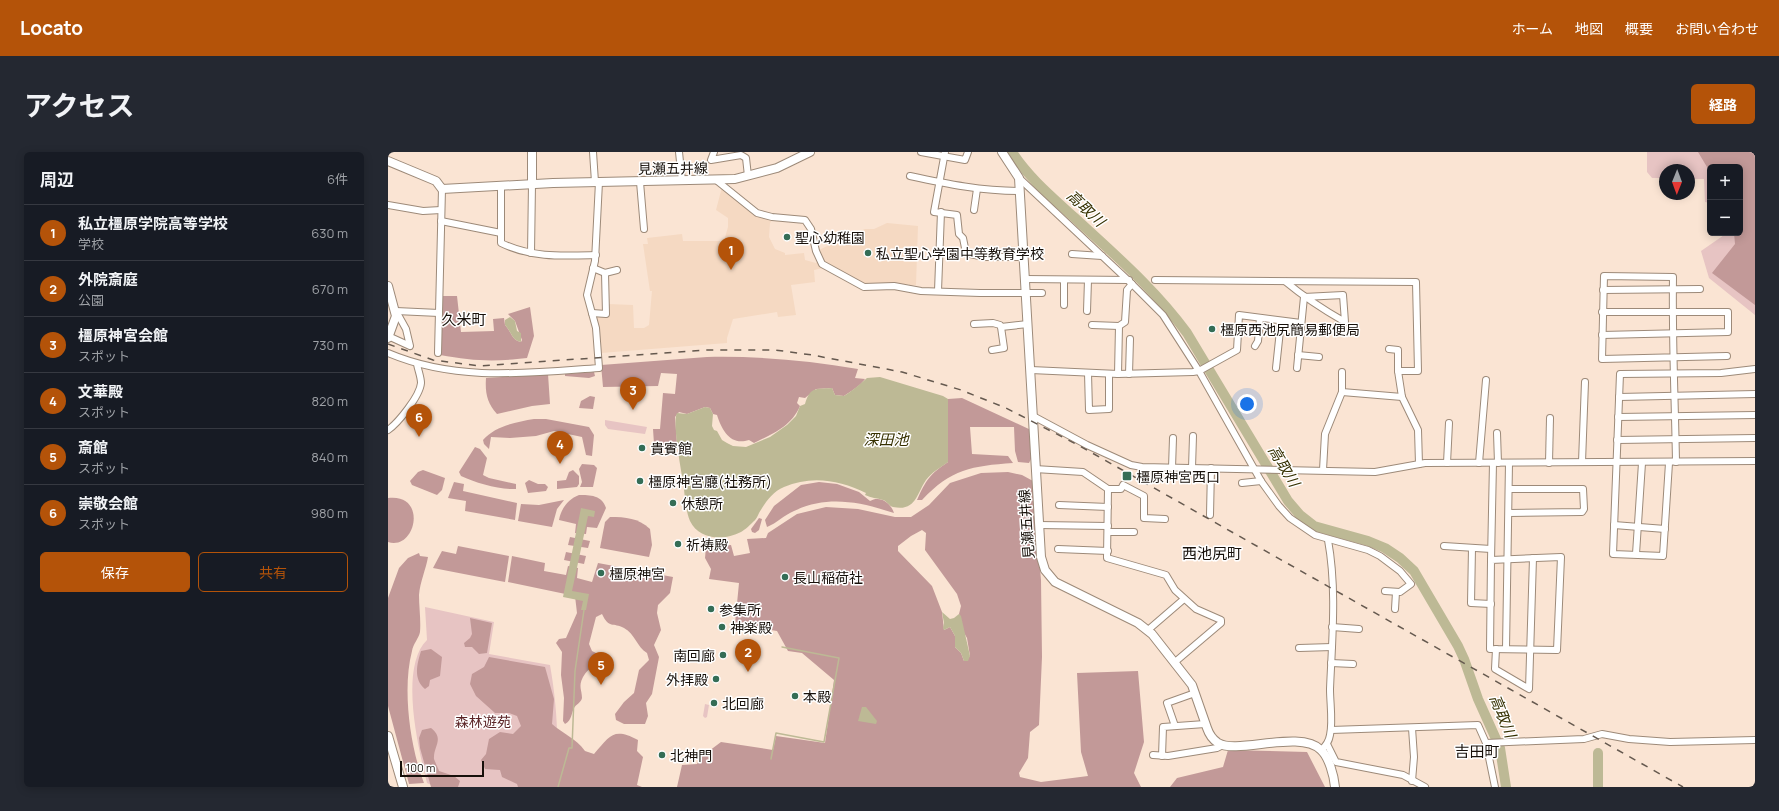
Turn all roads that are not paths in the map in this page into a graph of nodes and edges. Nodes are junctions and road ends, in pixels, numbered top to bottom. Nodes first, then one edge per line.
1 (532, 152) edge
2 (594, 152) edge
3 (679, 152) edge
4 (714, 152) edge
5 (810, 152) edge
6 (921, 152) edge
7 (968, 152) edge
8 (1002, 152) edge
9 (945, 154) edge
10 (388, 161) edge
11 (748, 176) junction
12 (910, 176) dead end
13 (1019, 178) junction
14 (716, 180) junction
15 (682, 181) junction
16 (597, 182) junction
17 (640, 182) junction
18 (940, 182) junction
19 (532, 184) junction
20 (501, 186) junction
21 (442, 189) junction
22 (977, 189) junction
23 (1020, 191) junction
24 (388, 205) edge
25 (441, 210) junction
26 (974, 210) dead end
27 (941, 212) junction
28 (441, 221) junction
29 (644, 229) dead end
30 (501, 232) junction
31 (531, 253) junction
32 (1072, 254) dead end
33 (596, 255) junction
34 (1102, 256) junction
35 (1023, 257) junction
36 (593, 268) junction
37 (617, 270) dead end
38 (605, 273) junction
39 (1025, 279) junction
40 (1064, 280) junction
41 (1088, 280) junction
42 (1155, 280) dead end
43 (1131, 282) junction
44 (1286, 282) junction
45 (388, 286) edge
46 (1700, 289) dead end
47 (1603, 290) junction
48 (1673, 290) junction
49 (938, 291) junction
50 (1026, 293) junction
51 (1042, 293) dead end
52 (1304, 297) junction
53 (1064, 305) dead end
54 (396, 311) junction
55 (1087, 311) dead end
56 (1602, 312) junction
57 (1673, 312) junction
58 (439, 313) junction
59 (592, 313) junction
60 (1260, 318) junction
61 (1281, 321) junction
62 (1301, 323) junction
63 (974, 324) dead end
64 (1028, 324) junction
65 (1092, 325) dead end
66 (1119, 326) junction
67 (1001, 327) junction
68 (1673, 333) junction
69 (1602, 335) junction
70 (388, 337) edge
71 (1130, 338) dead end
72 (1255, 346) dead end
73 (1389, 349) dead end
74 (992, 350) dead end
75 (388, 353) edge
76 (438, 353) dead end
77 (1298, 355) junction
78 (1727, 356) dead end
79 (1319, 357) dead end
80 (1674, 358) junction
81 (417, 364) junction
82 (1276, 368) dead end
83 (1297, 368) dead end
84 (1755, 369) edge
85 (1031, 370) junction
86 (1200, 370) junction
87 (1342, 372) dead end
88 (1398, 372) junction
89 (1088, 373) junction
90 (1109, 374) junction
91 (1118, 374) junction
92 (1129, 374) junction
93 (1674, 374) junction
94 (1486, 380) dead end
95 (1585, 382) dead end
96 (1342, 392) junction
97 (1755, 394) edge
98 (1675, 395) junction
99 (1402, 397) junction
100 (1619, 397) junction
101 (1755, 415) edge
102 (1034, 416) junction
103 (1675, 416) junction
104 (1618, 417) junction
105 (1550, 418) dead end
106 (1449, 423) dead end
107 (389, 428) edge
108 (1497, 433) dead end
109 (1193, 436) dead end
110 (1173, 438) dead end
111 (1755, 438) edge
112 (1676, 439) junction
113 (1617, 440) junction
114 (1755, 461) edge
115 (1582, 462) junction
116 (1447, 463) junction
117 (1479, 463) junction
118 (1495, 463) junction
119 (1509, 463) junction
120 (1549, 463) junction
121 (1616, 463) junction
122 (1642, 463) junction
123 (1672, 463) junction
124 (1419, 464) junction
125 (1172, 468) junction
126 (1192, 468) junction
127 (1211, 468) junction
128 (1035, 469) junction
129 (1257, 469) junction
130 (1323, 470) junction
131 (1261, 480) junction
132 (1242, 484) dead end
133 (1108, 489) junction
134 (1510, 489) junction
135 (1059, 505) dead end
136 (1108, 506) junction
137 (1509, 513) junction
138 (1210, 515) dead end
139 (1165, 519) dead end
140 (1039, 525) junction
141 (1614, 525) junction
142 (1638, 527) junction
143 (1108, 529) junction
144 (1665, 529) junction
145 (1134, 532) dead end
146 (1328, 540) junction
147 (1444, 546) dead end
148 (1472, 548) junction
149 (1058, 549) dead end
150 (1491, 549) junction
151 (1108, 551) junction
152 (1636, 554) junction
153 (1533, 558) junction
154 (1508, 559) junction
155 (1491, 560) junction
156 (1386, 592) dead end
157 (1396, 592) junction
158 (1184, 599) junction
159 (1490, 604) junction
160 (1395, 609) dead end
161 (1332, 627) junction
162 (1359, 629) dead end
163 (1148, 630) junction
164 (1332, 647) junction
165 (1298, 648) dead end
166 (1531, 648) junction
167 (1496, 649) junction
168 (1506, 649) junction
169 (1176, 662) junction
170 (1331, 663) junction
171 (1353, 664) dead end
172 (1196, 693) junction
173 (1205, 724) junction
174 (1175, 726) junction
175 (1412, 728) junction
176 (1331, 730) junction
177 (388, 736) edge
178 (1755, 740) edge
179 (1487, 743) junction
180 (1223, 745) junction
181 (1324, 747) junction
182 (1153, 755) dead end
183 (1162, 756) junction
184 (1412, 781) junction
185 (402, 787) edge
186 (1335, 787) edge
187 (1425, 787) edge
188 (1495, 787) edge

1 - 19 main road
2 - 16 street
3 - 15 street
4 - 11 street
5 - 11 main road, 見瀬五井線
6 - 9 street
7 - 9 street
8 - 13 main road, 見瀬五井線
9 - 18 street
10 - 21 main road
11 - 14 main road, 見瀬五井線
12 - 18 street
13 - 23 main road, 見瀬五井線
13 - 34 street
14 - 15 main road, 見瀬五井線
14 - 49 street
15 - 17 main road, 見瀬五井線
16 - 17 main road, 見瀬五井線
16 - 19 main road, 見瀬五井線
16 - 33 street
17 - 29 street
18 - 22 street
18 - 27 street
19 - 20 main road, 見瀬五井線
19 - 31 street
20 - 21 main road, 見瀬五井線
20 - 30 street
21 - 25 street
22 - 23 street
22 - 26 street
23 - 35 main road, 見瀬五井線
24 - 25 street
25 - 28 street
27 - 35 street
27 - 49 street
28 - 30 street
28 - 58 street
30 - 31 street
31 - 33 street
32 - 34 street
33 - 36 street
34 - 43 street
35 - 39 main road, 見瀬五井線
36 - 38 street
36 - 59 street
37 - 38 street
38 - 59 street
39 - 40 street
39 - 50 main road, 見瀬五井線
40 - 41 street
40 - 53 street
41 - 43 street
41 - 55 street
42 - 44 street
43 - 66 street
43 - 86 street
44 - 52 street
44 - 88 street
45 - 54 main road
46 - 48 street
47 - 48 street
47 - 48 street
47 - 56 street
48 - 57 street
49 - 50 street
50 - 51 street
50 - 64 main road, 見瀬五井線
52 - 52 street
52 - 62 street
54 - 58 street
54 - 70 main road
54 - 70 street
56 - 57 street
56 - 69 street
57 - 68 street
57 - 68 street
58 - 76 street
59 - 81 street
60 - 61 street
60 - 72 street
60 - 86 street
61 - 62 street
61 - 82 street
62 - 77 street
63 - 67 street
64 - 67 street
64 - 85 main road, 見瀬五井線
65 - 66 street
66 - 91 street
67 - 74 street
68 - 69 street
68 - 80 street
69 - 80 street
71 - 92 street
73 - 88 street
75 - 81 street
77 - 79 street
77 - 83 street
78 - 80 street
80 - 93 street
81 - 107 street
84 - 93 street
85 - 89 street
85 - 102 main road, 見瀬五井線
86 - 92 street
86 - 129 street
87 - 96 street
88 - 99 street
89 - 90 street
89 - 90 street
90 - 91 street
91 - 92 street
93 - 98 street
93 - 100 street
94 - 117 street
95 - 115 street
96 - 99 street
96 - 130 street
97 - 98 street
98 - 100 street
98 - 103 street
99 - 124 street
100 - 104 street
101 - 103 street
102 - 125 street
102 - 128 main road, 見瀬五井線
103 - 104 street
103 - 112 street
104 - 113 street
105 - 120 street
106 - 116 street
108 - 118 street
109 - 126 street
110 - 125 street
111 - 112 street
112 - 113 street
112 - 123 street
113 - 121 street
114 - 123 street
115 - 120 street
115 - 121 street
116 - 117 street
116 - 124 street
117 - 118 street
118 - 119 street
118 - 150 street
119 - 120 street
119 - 134 street
121 - 122 street
121 - 141 street
122 - 123 street
122 - 142 street
123 - 144 street
124 - 130 street
125 - 126 street
126 - 127 street
127 - 129 street
127 - 138 street
128 - 133 street
128 - 140 main road, 見瀬五井線
129 - 130 street
129 - 131 street
131 - 132 street
131 - 146 street
133 - 136 street
133 - 139 street
134 - 137 street
134 - 137 street
135 - 136 street
136 - 143 street
137 - 154 street
140 - 143 street
140 - 163 main road, 見瀬五井線
141 - 142 street
141 - 152 street
142 - 144 street
142 - 152 street
143 - 145 street
143 - 151 street
144 - 152 street
146 - 157 street
146 - 161 street
147 - 148 street
148 - 150 street
148 - 159 street
149 - 151 street
150 - 155 street
151 - 158 street
153 - 154 street
153 - 166 street
153 - 166 street
154 - 155 street
154 - 168 street
155 - 159 street
156 - 157 street
157 - 160 street
158 - 163 street
158 - 169 street
159 - 167 street
161 - 162 street
161 - 164 street
163 - 169 main road, 見瀬五井線
164 - 165 street
164 - 170 street
166 - 167 street
166 - 168 street
167 - 168 street
169 - 172 main road, 見瀬五井線
170 - 171 street
170 - 176 street
172 - 173 main road, 見瀬五井線
172 - 174 street
173 - 174 street
173 - 180 main road, 見瀬五井線
174 - 183 street
175 - 176 street
175 - 179 street
175 - 184 street
176 - 181 street
177 - 185 main road
178 - 179 street
179 - 188 street
180 - 181 main road
180 - 183 street
181 - 184 street
181 - 186 main road
182 - 183 street
184 - 187 street

